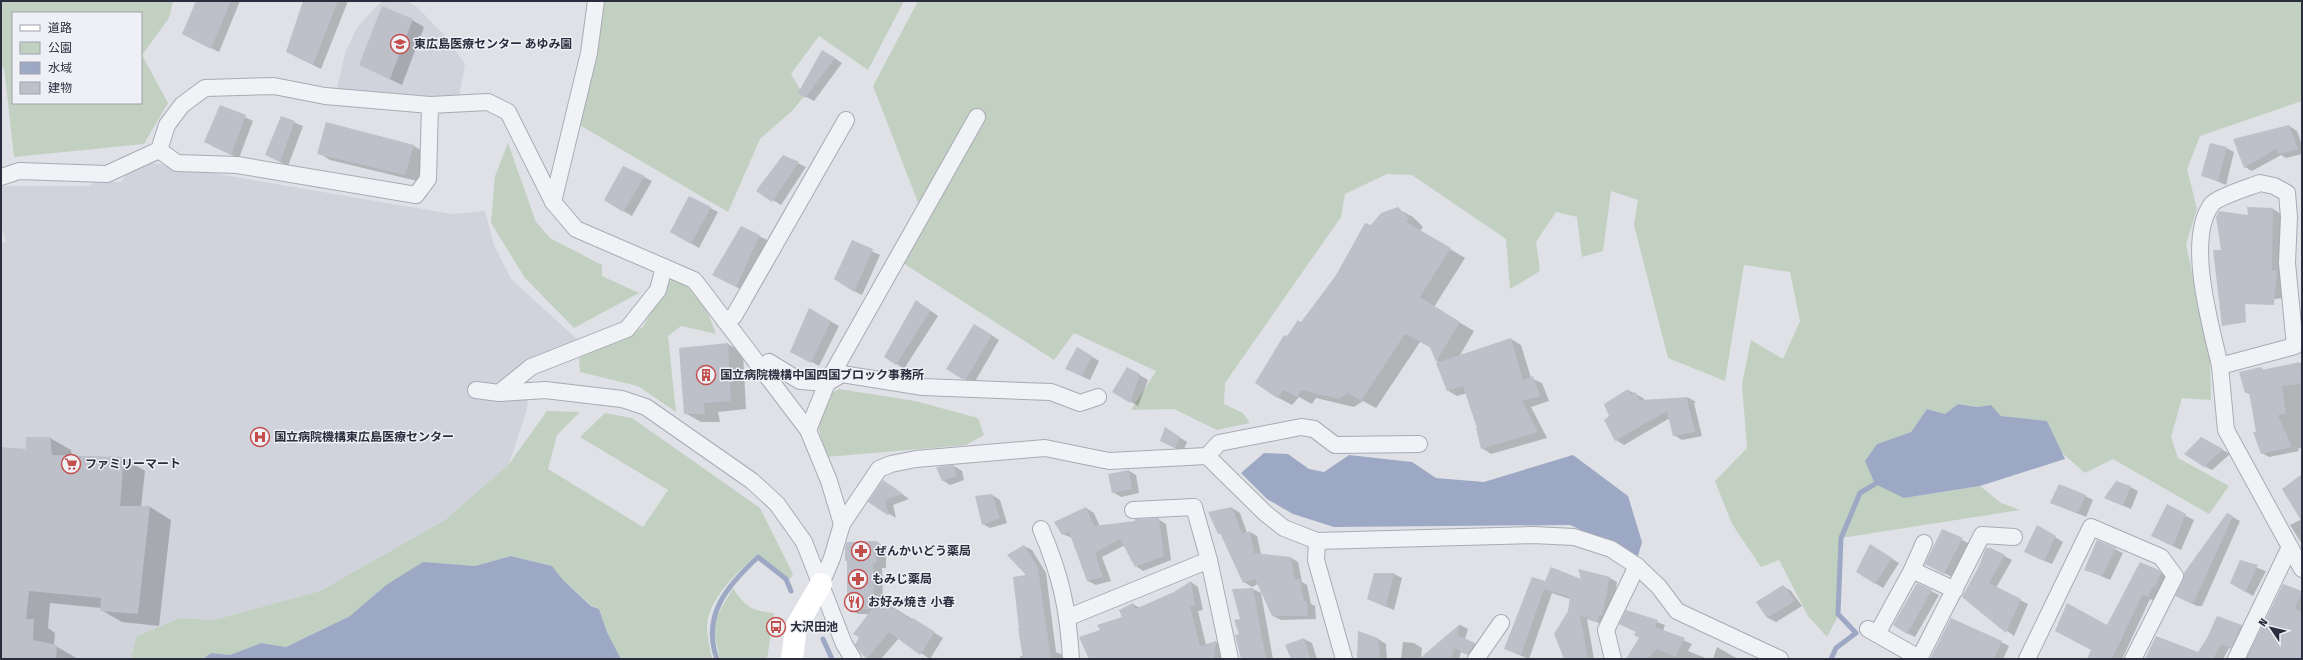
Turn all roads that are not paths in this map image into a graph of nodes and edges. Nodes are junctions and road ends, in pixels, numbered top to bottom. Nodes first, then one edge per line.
1 (596, 1) edge
2 (430, 105) junction
3 (977, 117) dead end
4 (846, 120) dead end
5 (159, 150) junction
6 (1, 177) edge
7 (553, 202) junction
8 (664, 267) junction
9 (725, 321) junction
10 (2220, 366) junction
11 (760, 368) junction
12 (827, 383) junction
13 (476, 390) dead end
14 (499, 393) junction
15 (1098, 397) dead end
16 (808, 430) junction
17 (1419, 444) dead end
18 (1207, 456) junction
19 (1133, 510) dead end
20 (842, 524) junction
21 (1041, 529) dead end
22 (2014, 536) dead end
23 (1317, 541) junction
24 (1924, 543) dead end
25 (2290, 547) junction
26 (1209, 560) junction
27 (1637, 566) junction
28 (2302, 569) edge
29 (1912, 570) junction
30 (821, 584) junction
31 (1955, 590) junction
32 (1069, 617) junction
33 (1501, 623) dead end
34 (1748, 653) edge
35 (1919, 658) edge
36 (792, 659) edge
37 (853, 659) edge
38 (1071, 659) edge
39 (1230, 659) edge
40 (1344, 659) edge
41 (1476, 659) edge
42 (1613, 659) edge
43 (1780, 659) edge
44 (2027, 659) edge
45 (2133, 659) edge
46 (2236, 659) edge

1 - 7 street
2 - 5 street
2 - 5 street
2 - 7 street
3 - 12 street
4 - 9 street
5 - 6 street
7 - 8 street
8 - 9 street
8 - 14 street
9 - 11 street
10 - 10 street
10 - 25 street
11 - 12 street
11 - 16 street
12 - 15 street
12 - 16 street
13 - 14 street
14 - 30 street
16 - 20 street
17 - 18 street
18 - 20 street
18 - 23 street
19 - 26 street
20 - 30 street
21 - 32 street
22 - 31 street
23 - 27 street
23 - 40 street
24 - 29 street
25 - 28 street
25 - 46 street
26 - 32 street
26 - 39 street
27 - 34 street
27 - 42 street
29 - 31 street
29 - 35 street
30 - 36 street
30 - 37 street
31 - 35 street
32 - 38 street
33 - 41 street
34 - 43 street
44 - 45 street

